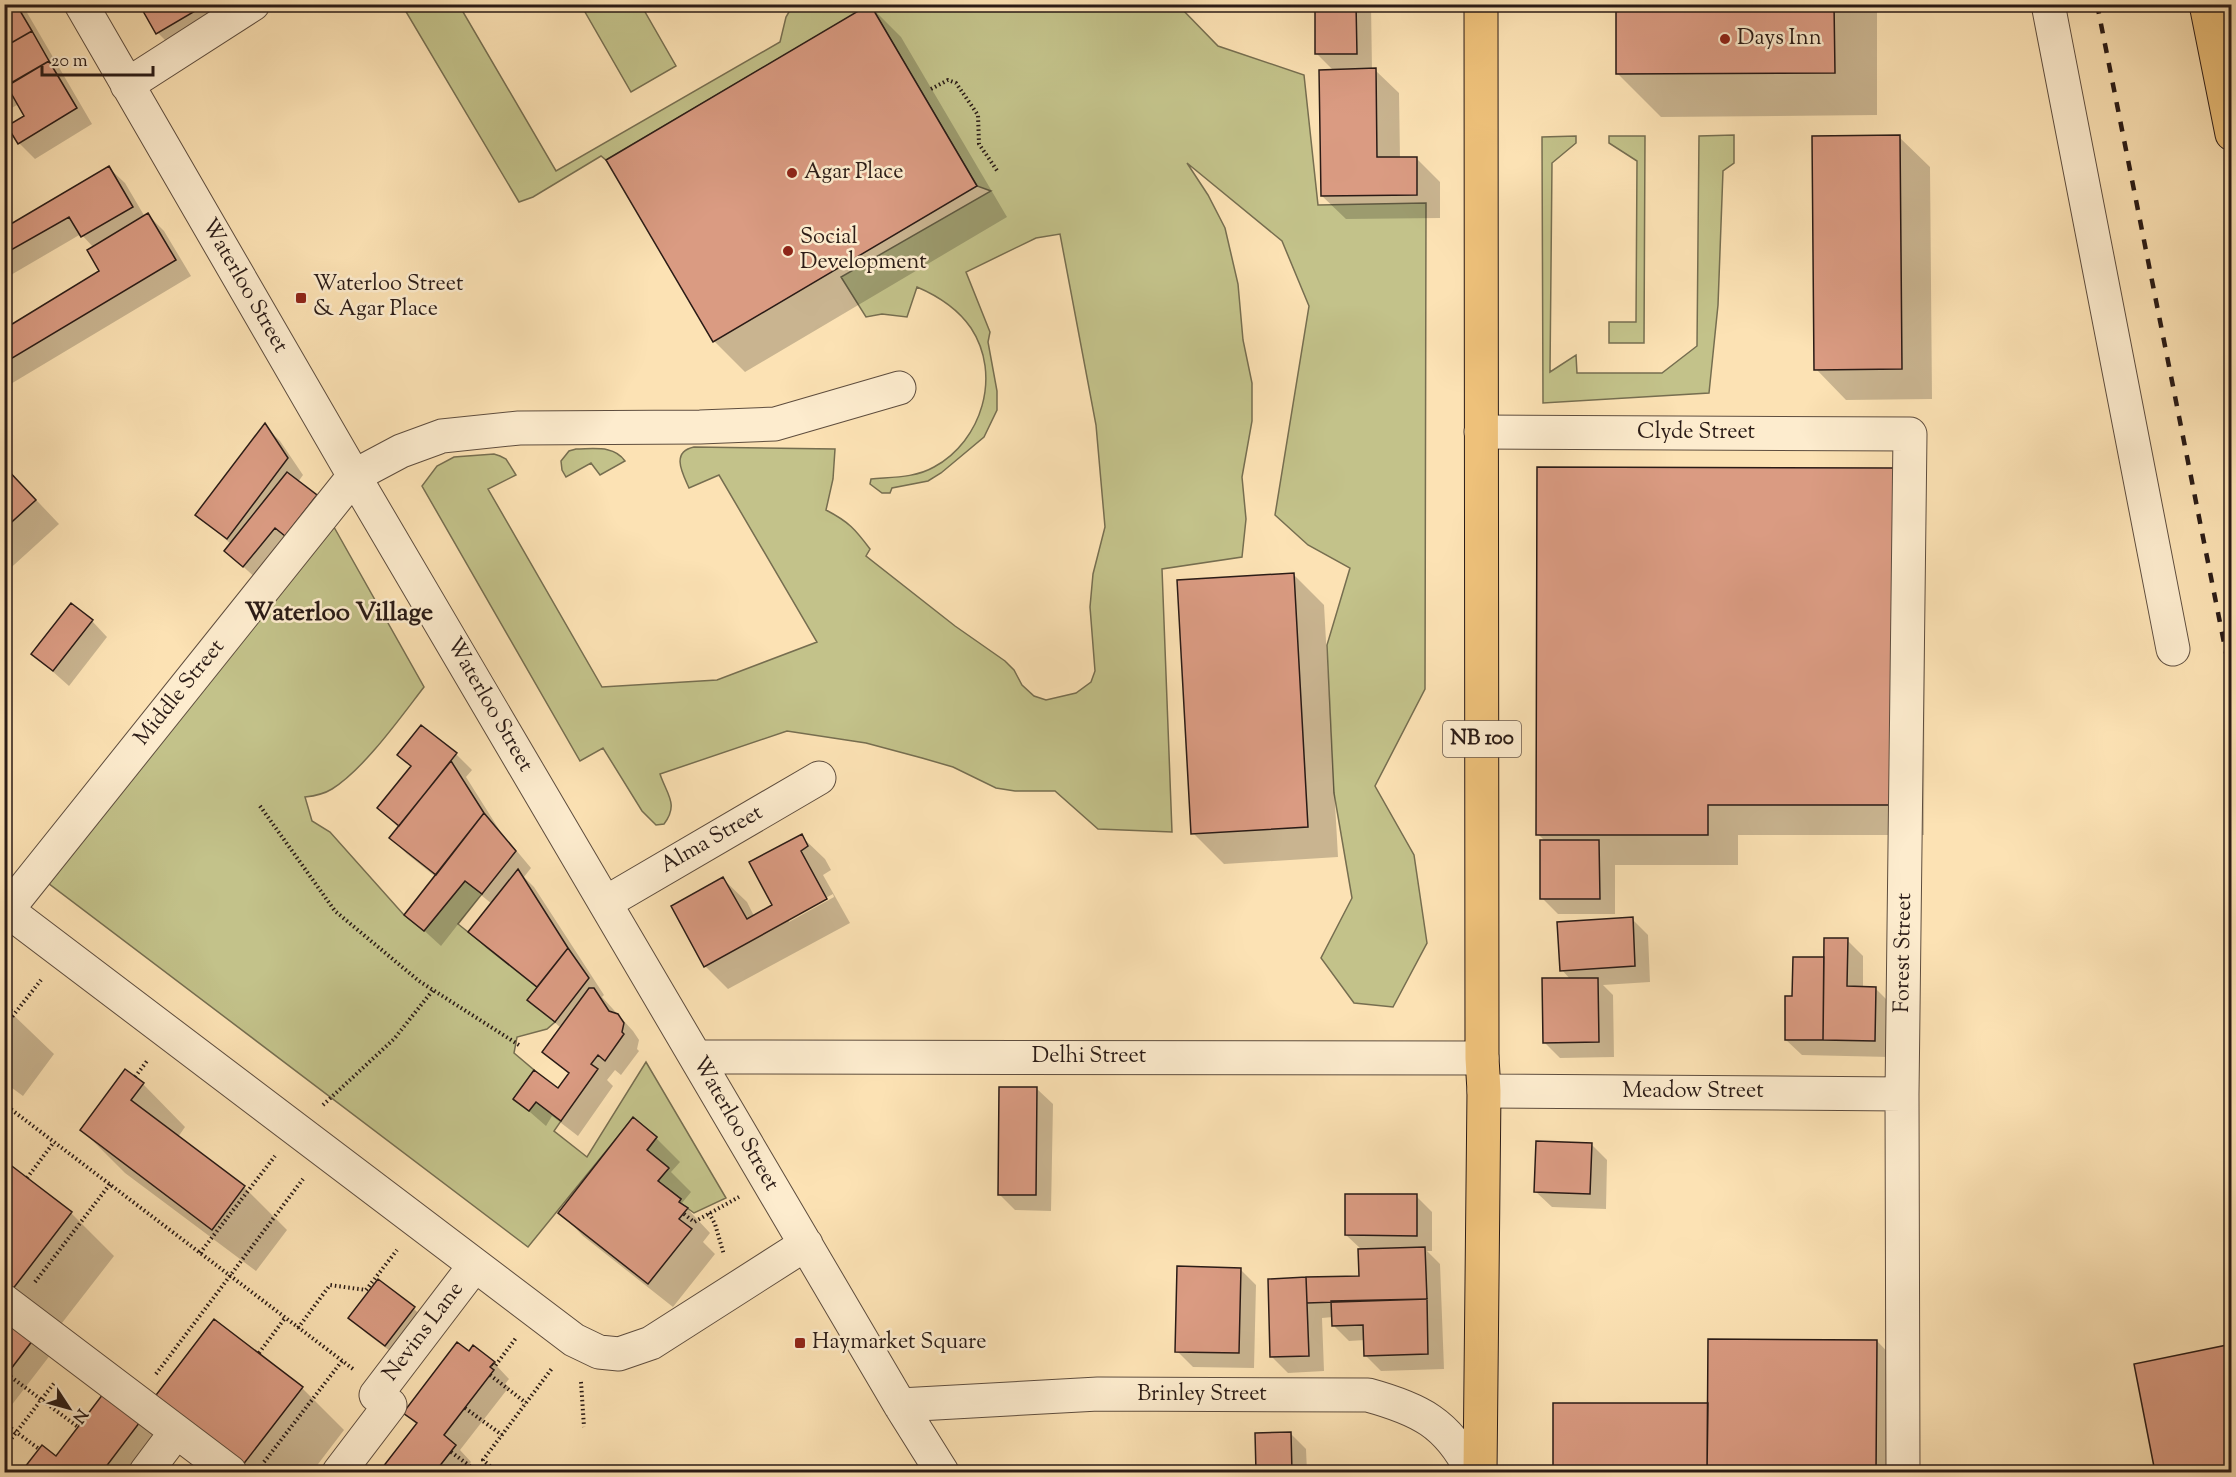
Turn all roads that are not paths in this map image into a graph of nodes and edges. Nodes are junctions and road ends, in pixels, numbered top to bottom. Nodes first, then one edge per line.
1 (81, 4) edge
2 (253, 4) edge
3 (1481, 4) edge
4 (2049, 4) edge
5 (2206, 4) edge
6 (127, 85) junction
7 (2232, 134) edge
8 (899, 388) dead end
9 (1482, 432) junction
10 (1911, 434) joint
11 (354, 476) junction
12 (2174, 649) dead end
13 (819, 778) dead end
14 (605, 903) junction
15 (6, 909) edge
16 (696, 1057) junction
17 (1482, 1058) junction
18 (1484, 1091) junction
19 (1902, 1094) junction
20 (806, 1244) junction
21 (475, 1265) junction
22 (9, 1305) edge
23 (900, 1405) junction
24 (176, 1432) junction
25 (146, 1473) edge
26 (230, 1473) edge
27 (339, 1473) edge
28 (925, 1473) edge
29 (942, 1473) edge
30 (1472, 1473) edge
31 (1480, 1473) edge
32 (1903, 1473) edge

1 - 6 street, Waterloo Street
2 - 6 street
3 - 9 main road, NB 100
4 - 12 street
5 - 7 main road
6 - 11 street, Waterloo Street
8 - 11 street
9 - 10 street, Clyde Street
9 - 17 main road, NB 100
10 - 19 street, Forest Street
11 - 14 street, Waterloo Street
11 - 15 street, Middle Street
13 - 14 street, Alma Street
14 - 16 street, Waterloo Street
15 - 21 street
16 - 17 street, Delhi Street
16 - 20 street, Waterloo Street
17 - 18 main road, NB 100
18 - 19 street, Meadow Street
18 - 31 main road, NB 100
19 - 32 street, Forest Street
20 - 21 street
20 - 23 street, Waterloo Street
21 - 27 street, Nevins Lane
22 - 24 street
23 - 28 street
23 - 29 street
23 - 30 street, Brinley Street
24 - 25 street
24 - 26 street

